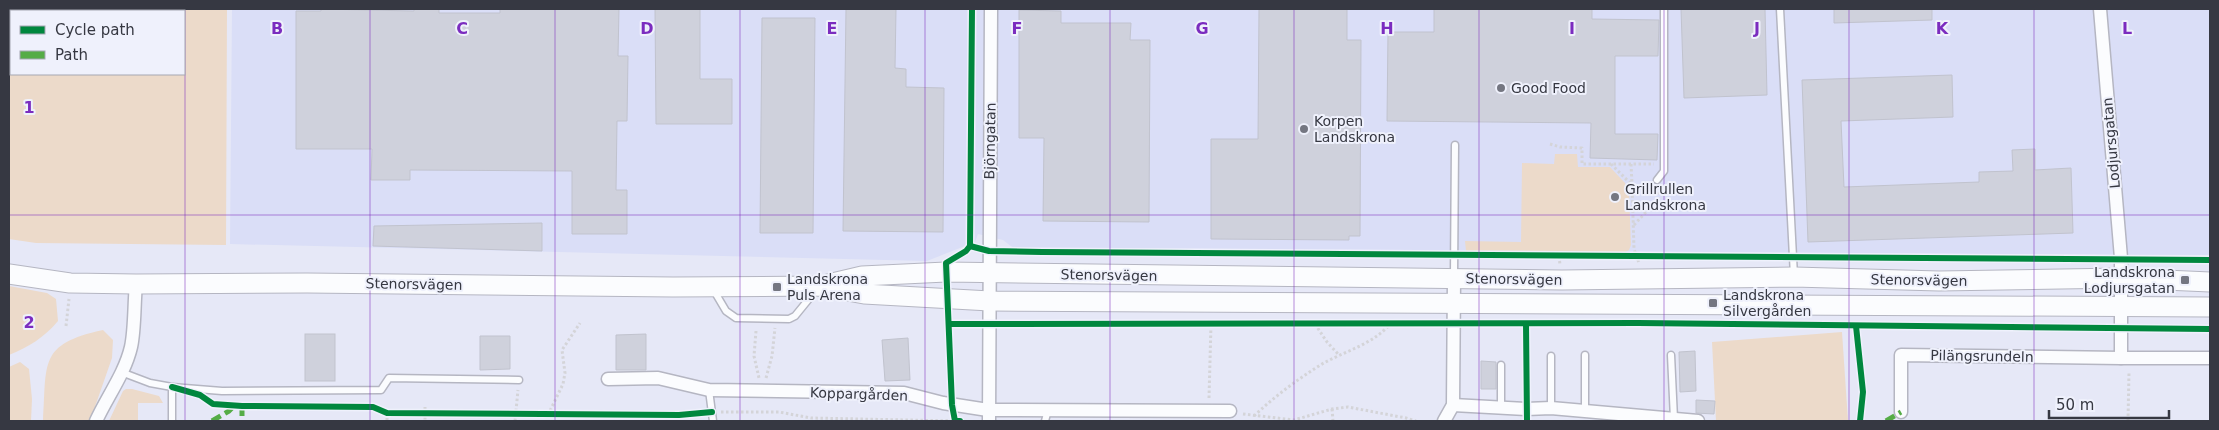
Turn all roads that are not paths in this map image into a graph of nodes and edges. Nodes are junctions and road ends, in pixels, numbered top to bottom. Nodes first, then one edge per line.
1 (991, 9) edge
2 (1664, 9) edge
3 (1780, 9) edge
4 (2100, 9) edge
5 (1455, 145) dead end
6 (1657, 180) road end
7 (990, 273) junction
8 (9, 274) edge
9 (1794, 277) junction
10 (2120, 278) junction
11 (1454, 279) junction
12 (2210, 282) edge
13 (136, 284) junction
14 (820, 286) junction
15 (712, 287) junction
16 (990, 300) junction
17 (1454, 303) junction
18 (2120, 307) junction
19 (2210, 307) edge
20 (1585, 354) dead end
21 (1671, 355) dead end
22 (1551, 356) dead end
23 (2125, 358) junction
24 (2210, 358) edge
25 (1501, 366) dead end
26 (121, 372) junction
27 (608, 379) dead end
28 (519, 380) road end
29 (172, 387) junction
30 (709, 390) junction
31 (1453, 405) junction
32 (1501, 408) junction
33 (1551, 408) junction
34 (1230, 411) road end
35 (1585, 411) junction
36 (1901, 412) dead end
37 (988, 416) edge
38 (1047, 416) edge
39 (1674, 419) junction
40 (96, 421) edge
41 (172, 421) edge
42 (713, 421) edge
43 (1444, 421) edge
44 (1698, 421) edge

1 - 7 street, Björngatan
2 - 6 lane
3 - 9 lane
4 - 10 street, Lodjursgatan
5 - 11 lane
7 - 11 street, Stenorsvägen
7 - 14 street, Stenorsvägen
7 - 16 street, Björngatan
8 - 13 street, Stenorsvägen
9 - 10 street, Stenorsvägen
9 - 11 street, Stenorsvägen
10 - 12 street, Stenorsvägen
10 - 18 street
11 - 17 street
13 - 15 street, Stenorsvägen
13 - 26 street
14 - 15 street, Stenorsvägen
14 - 15 lane
14 - 16 street, Stenorsvägen
16 - 17 street, Stenorsvägen
16 - 37 street, Björngatan
17 - 18 street, Stenorsvägen
17 - 31 street
18 - 19 street, Stenorsvägen
18 - 23 street
20 - 35 lane
21 - 39 lane
22 - 33 lane
23 - 24 street, Pilängsrundeln
23 - 36 street, Pilängsrundeln
25 - 32 lane
26 - 29 lane
26 - 40 street
27 - 30 street, Koppargården
28 - 29 lane
29 - 41 lane
30 - 37 street, Koppargården
30 - 42 lane
31 - 32 street
31 - 43 street
32 - 33 street
33 - 35 street
34 - 38 street, Koppargården
35 - 39 street
37 - 38 street, Koppargården
39 - 44 street

